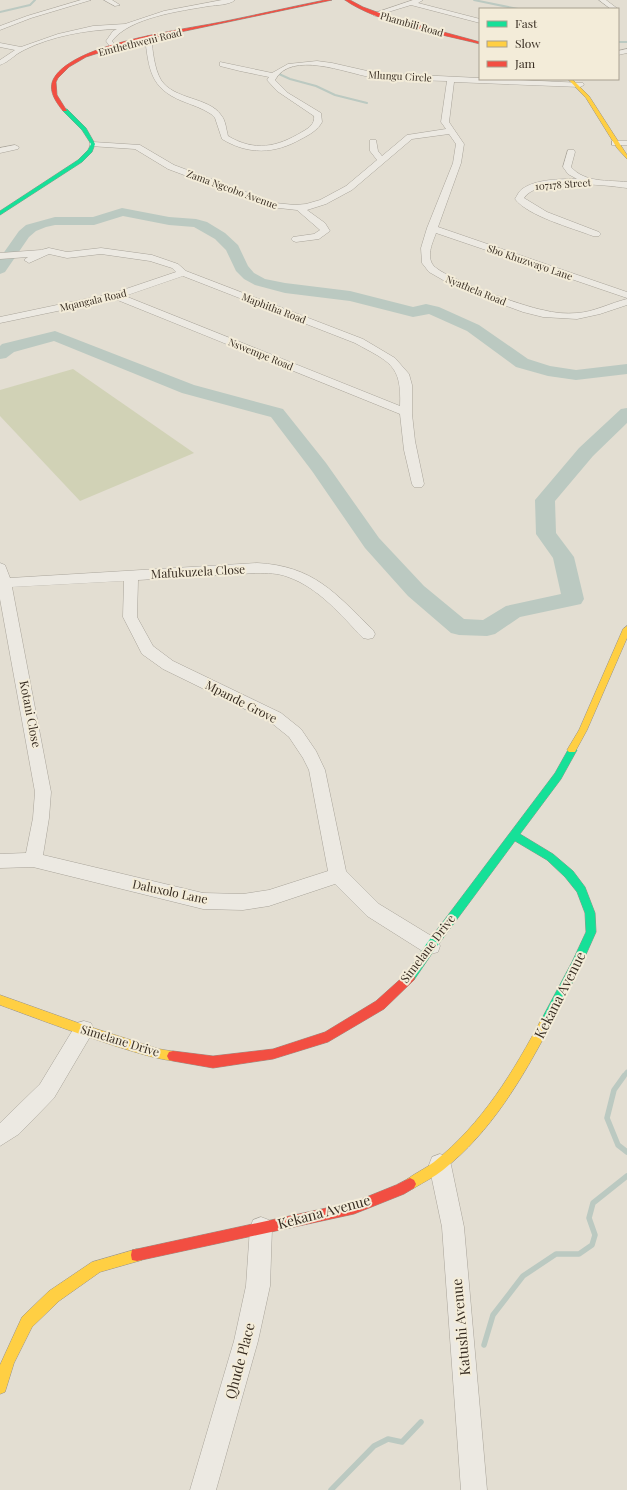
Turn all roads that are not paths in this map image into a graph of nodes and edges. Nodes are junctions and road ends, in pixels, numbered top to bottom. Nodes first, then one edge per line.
1 (88, 0) edge
2 (106, 0) edge
3 (232, 0) edge
4 (330, 0) edge
5 (347, 0) edge
6 (396, 0) edge
7 (420, 0) edge
8 (602, 0) edge
9 (170, 3) dead end
10 (409, 3) junction
11 (117, 5) dead end
12 (614, 8) edge
13 (184, 9) junction
14 (375, 14) junction
15 (479, 21) edge
16 (126, 26) junction
17 (0, 28) edge
18 (148, 38) junction
19 (479, 43) edge
20 (0, 45) edge
21 (113, 46) junction
22 (21, 49) junction
23 (0, 63) edge
24 (223, 64) dead end
25 (273, 75) junction
26 (451, 78) junction
27 (479, 80) edge
28 (488, 80) edge
29 (572, 80) edge
30 (580, 85) junction
31 (450, 131) junction
32 (373, 142) dead end
33 (615, 143) junction
34 (627, 143) edge
35 (93, 144) junction
36 (15, 147) dead end
37 (0, 151) edge
38 (570, 152) dead end
39 (627, 158) edge
40 (381, 160) junction
41 (600, 182) junction
42 (627, 185) edge
43 (300, 208) junction
44 (0, 213) edge
45 (432, 228) junction
46 (596, 234) dead end
47 (296, 239) dead end
48 (42, 253) junction
49 (0, 256) edge
50 (29, 260) dead end
51 (183, 273) junction
52 (627, 295) edge
53 (116, 296) junction
54 (627, 302) edge
55 (0, 320) edge
56 (406, 412) junction
57 (418, 484) dead end
58 (2, 575) edge
59 (131, 576) junction
60 (627, 629) edge
61 (368, 634) dead end
62 (514, 835) junction
63 (33, 860) junction
64 (0, 861) edge
65 (338, 875) junction
66 (431, 946) junction
67 (0, 1000) edge
68 (84, 1030) junction
69 (0, 1135) edge
70 (440, 1165) junction
71 (261, 1228) junction
72 (0, 1387) edge
73 (203, 1490) edge
74 (474, 1490) edge

1 - 17 street
2 - 11 street
3 - 13 street
4 - 18 street, Emthethweni Road
5 - 14 street, Phambili Road
6 - 10 street
7 - 10 street
8 - 12 street
9 - 13 street
10 - 14 street
10 - 15 street
13 - 16 street
14 - 19 street, Phambili Road
16 - 21 street
16 - 22 street
18 - 21 street, Emthethweni Road
18 - 25 street
20 - 22 street
21 - 35 street, Emthethweni Road
22 - 23 street
24 - 25 street
25 - 26 street, Mlungu Circle
26 - 27 street, Mlungu Circle
26 - 31 street, Nyathela Road
28 - 30 street, Mlungu Circle
29 - 30 street
30 - 33 street
31 - 40 street, Zama Ngcobo Avenue
31 - 45 street, Nyathela Road
32 - 40 street
33 - 34 street
33 - 39 street
35 - 43 street, Zama Ngcobo Avenue
35 - 44 street
36 - 37 street
38 - 41 street
40 - 43 street, Zama Ngcobo Avenue
41 - 42 street, 107178 Street
41 - 46 street, 107178 Street
43 - 47 street
45 - 52 street, Sbo Khuzwayo Lane
45 - 54 street, Nyathela Road
48 - 49 street, Maphitha Road
48 - 50 street
48 - 51 street, Maphitha Road
51 - 53 street, Mqangala Road
51 - 56 street, Maphitha Road
53 - 55 street, Mqangala Road
53 - 56 street, Nswempe Road
56 - 57 street, Maphitha Road
58 - 59 street, Mafukuzela Close
58 - 63 street, Kotani Close
59 - 61 street, Mafukuzela Close
59 - 65 street, Mpande Grove
60 - 62 street, Simelane Drive
62 - 66 street, Simelane Drive
62 - 70 street, Kekana Avenue
63 - 64 street, Daluxolo Lane
63 - 65 street, Daluxolo Lane
65 - 66 street
66 - 68 street, Simelane Drive
67 - 68 street, Simelane Drive
68 - 69 street
70 - 71 street, Kekana Avenue
70 - 74 street, Katushi Avenue
71 - 72 street, Kekana Avenue
71 - 73 street, Qhude Place

